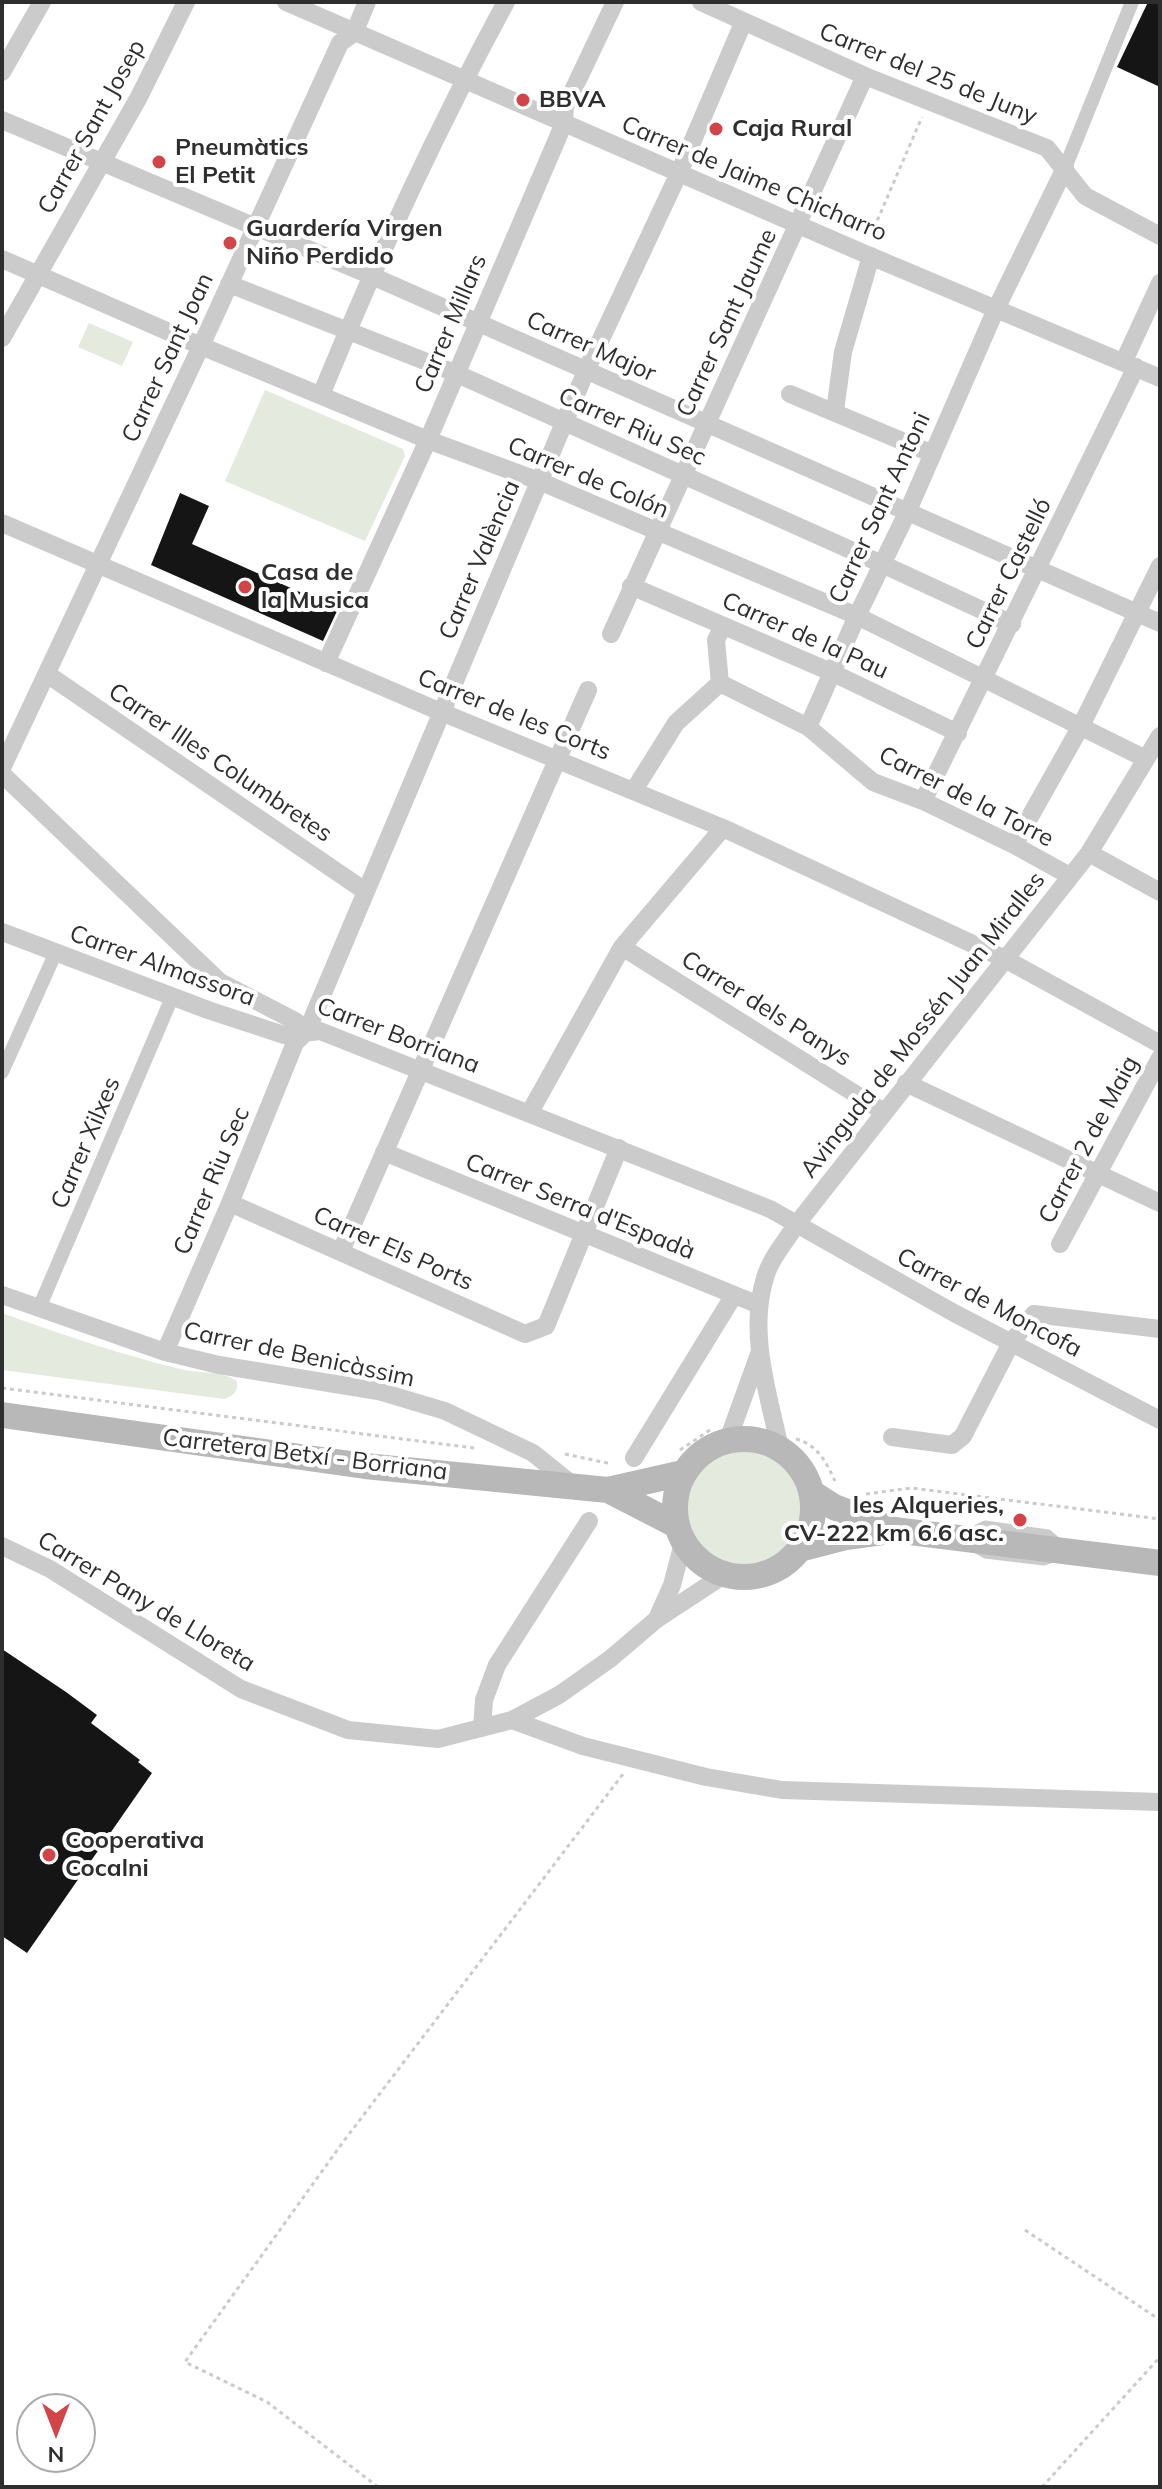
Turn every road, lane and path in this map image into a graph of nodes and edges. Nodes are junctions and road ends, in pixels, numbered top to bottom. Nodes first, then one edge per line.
1 (42, 2) edge
2 (186, 2) edge
3 (286, 2) edge
4 (367, 2) edge
5 (506, 2) edge
6 (615, 2) edge
7 (701, 2) edge
8 (1132, 2) edge
9 (743, 23) junction
10 (354, 33) junction
11 (2, 72) edge
12 (865, 76) junction
13 (465, 79) junction
14 (929, 103) junction
15 (2, 120) edge
16 (564, 123) junction
17 (101, 163) junction
18 (1065, 168) junction
19 (679, 173) junction
20 (799, 225) junction
21 (255, 227) junction
22 (1160, 236) edge
23 (867, 254) junction
24 (2, 259) edge
25 (38, 274) junction
26 (372, 276) junction
27 (1160, 283) edge
28 (229, 284) junction
29 (996, 309) junction
30 (476, 323) junction
31 (348, 330) junction
32 (2, 338) edge
33 (201, 346) junction
34 (1130, 364) junction
35 (586, 371) junction
36 (455, 373) junction
37 (1160, 378) edge
38 (790, 394) dead end
39 (321, 395) junction
40 (835, 411) junction
41 (565, 423) junction
42 (706, 424) junction
43 (428, 440) junction
44 (933, 454) junction
45 (683, 477) junction
46 (539, 481) junction
47 (907, 513) junction
48 (2, 523) edge
49 (656, 532) junction
50 (882, 564) junction
51 (99, 565) junction
52 (1160, 566) edge
53 (1038, 568) junction
54 (631, 586) junction
55 (1137, 613) junction
56 (857, 616) junction
57 (1160, 623) edge
58 (1012, 624) junction
59 (723, 626) junction
60 (611, 634) dead end
61 (326, 663) junction
62 (831, 672) junction
63 (47, 674) junction
64 (983, 679) junction
65 (720, 683) junction
66 (588, 690) dead end
67 (441, 712) junction
68 (1081, 726) junction
69 (808, 727) junction
70 (958, 733) junction
71 (1160, 736) edge
72 (559, 759) junction
73 (1146, 759) junction
74 (2, 771) edge
75 (634, 790) junction
76 (923, 801) junction
77 (723, 828) junction
78 (1014, 845) junction
79 (1089, 853) junction
80 (1070, 876) junction
81 (365, 891) junction
82 (1160, 892) edge
83 (2, 932) edge
84 (622, 947) junction
85 (56, 952) junction
86 (1005, 959) junction
87 (220, 982) junction
88 (173, 995) junction
89 (208, 1010) junction
90 (307, 1031) junction
91 (1160, 1044) edge
92 (1160, 1058) edge
93 (421, 1070) junction
94 (2, 1072) edge
95 (906, 1083) junction
96 (530, 1112) junction
97 (884, 1112) junction
98 (619, 1148) junction
99 (384, 1152) junction
100 (1098, 1173) junction
101 (1158, 1197) edge
102 (230, 1203) junction
103 (796, 1225) junction
104 (582, 1235) junction
105 (1060, 1244) dead end
106 (341, 1251) junction
107 (2, 1295) edge
108 (734, 1295) junction
109 (759, 1305) junction
110 (39, 1308) junction
111 (1160, 1329) edge
112 (1011, 1343) junction
113 (165, 1352) junction
114 (759, 1354) junction
115 (2, 1388) edge
116 (2, 1415) edge
117 (1160, 1420) edge
118 (491, 1433) junction
119 (722, 1434) junction
120 (892, 1437) dead end
121 (784, 1438) junction
122 (555, 1452) dead end
123 (627, 1462) joint
124 (681, 1462) junction
125 (574, 1486) junction
126 (824, 1487) junction
127 (608, 1490) junction
128 (857, 1495) dead end
129 (1160, 1519) edge
130 (589, 1521) dead end
131 (894, 1530) junction
132 (680, 1534) junction
133 (2, 1546) edge
134 (800, 1549) junction
135 (1160, 1563) edge
136 (724, 1575) junction
137 (657, 1619) junction
138 (512, 1720) junction
139 (482, 1728) junction
140 (635, 1759) junction
141 (1160, 1802) edge
142 (1025, 2230) dead end
143 (1160, 2320) edge
144 (1160, 2357) edge
145 (378, 2487) edge
146 (1042, 2487) edge

1 - 11 street
2 - 17 street, Carrer Sant Josep
3 - 10 street, Carrer de Jaime Chicharro
4 - 10 street, Carrer Sant Joan
5 - 13 street
6 - 16 street, Carrer Millars
7 - 9 street, Carrer del 25 de Juny
8 - 18 street
9 - 12 street, Carrer del 25 de Juny
9 - 19 street, Carrer València
10 - 13 street, Carrer de Jaime Chicharro
10 - 21 street, Carrer Sant Joan
12 - 14 street, Carrer del 25 de Juny
12 - 20 street, Carrer Sant Jaume
13 - 16 street, Carrer de Jaime Chicharro
13 - 26 street
14 - 18 street, Carrer del 25 de Juny
14 - 23 path
15 - 17 street, Carrer Major
16 - 19 street, Carrer de Jaime Chicharro
16 - 30 street, Carrer Millars
17 - 21 street, Carrer Major
17 - 25 street, Carrer Sant Josep
18 - 22 street, Carrer del 25 de Juny
18 - 29 street, Carrer Sant Antoni
19 - 20 street, Carrer de Jaime Chicharro
19 - 35 street, Carrer València
20 - 23 street, Carrer de Jaime Chicharro
20 - 42 street, Carrer Sant Jaume
21 - 26 street, Carrer Major
21 - 28 street, Carrer Sant Joan
23 - 29 street, Carrer de Jaime Chicharro
23 - 40 street
24 - 25 street, Carrer de Colón
25 - 32 street, Carrer Sant Josep
25 - 33 street, Carrer de Colón
26 - 30 street, Carrer Major
26 - 31 street
27 - 34 street, Carrer Castelló
28 - 31 street, Carrer Riu Sec
28 - 33 street, Carrer Sant Joan
29 - 34 street, Carrer de Jaime Chicharro
29 - 44 street, Carrer Sant Antoni
30 - 35 street, Carrer Major
30 - 36 street, Carrer Millars
31 - 36 street, Carrer Riu Sec
31 - 39 street
33 - 39 street, Carrer de Colón
33 - 51 street, Carrer Sant Joan
34 - 37 street, Carrer de Jaime Chicharro
34 - 53 street, Carrer Castelló
35 - 41 street, Carrer València
35 - 42 street, Carrer Major
36 - 41 street, Carrer Riu Sec
36 - 43 street, Carrer Millars
38 - 40 street
39 - 43 street, Carrer de Colón
40 - 44 street
41 - 45 street, Carrer Riu Sec
41 - 46 street, Carrer València
42 - 45 street, Carrer Sant Jaume
42 - 47 street, Carrer Major
43 - 46 street, Carrer de Colón
43 - 61 street, Carrer Millars
44 - 47 street, Carrer Sant Antoni
45 - 49 street, Carrer Sant Jaume
45 - 50 street, Carrer Riu Sec
46 - 49 street, Carrer de Colón
46 - 67 street, Carrer València
47 - 50 street, Carrer Sant Antoni
47 - 53 street, Carrer Major
48 - 51 street, Carrer de les Corts
49 - 54 street, Carrer Sant Jaume
49 - 56 street, Carrer de Colón
50 - 56 street, Carrer Sant Antoni
50 - 58 street, Carrer Riu Sec
51 - 61 street, Carrer de les Corts
51 - 63 street, Carrer Sant Joan
52 - 55 street
53 - 55 street, Carrer Major
53 - 58 street, Carrer Castelló
54 - 59 street, Carrer de la Pau
54 - 60 street, Carrer Sant Jaume
55 - 57 street, Carrer Major
55 - 68 street
56 - 62 street, Carrer Sant Antoni
56 - 64 street, Carrer de Colón
58 - 64 street, Carrer Castelló
59 - 62 street, Carrer de la Pau
59 - 65 street
61 - 67 street, Carrer de les Corts
62 - 69 street, Carrer Sant Antoni
62 - 70 street, Carrer de la Pau
63 - 74 street, Carrer Sant Joan
63 - 81 street, Carrer Illes Columbretes
64 - 68 street, Carrer de Colón
64 - 70 street, Carrer Castelló
65 - 69 street, Carrer de la Torre
65 - 75 street
66 - 72 street
67 - 72 street, Carrer de les Corts
67 - 81 street, Carrer València
68 - 73 street, Carrer de Colón
68 - 78 street
69 - 76 street, Carrer de la Torre
70 - 76 street, Carrer Castelló
71 - 73 street, Avinguda de Mossén Juan Miralles
72 - 75 street, Carrer de les Corts
72 - 93 street
73 - 79 street, Avinguda de Mossén Juan Miralles
74 - 87 street, Carrer Borriana
75 - 77 street, Carrer de les Corts
76 - 78 street, Carrer de la Torre
77 - 84 street
77 - 86 street, Carrer de les Corts
78 - 80 street, Carrer de la Torre
79 - 80 street, Avinguda de Mossén Juan Miralles
79 - 82 street
80 - 86 street, Avinguda de Mossén Juan Miralles
81 - 90 street, Carrer València
83 - 85 street, Carrer Almassora
84 - 96 street
84 - 97 street, Carrer dels Panys
85 - 88 street, Carrer Almassora
85 - 94 street
86 - 91 street, Carrer de les Corts
86 - 95 street, Avinguda de Mossén Juan Miralles
87 - 89 street
87 - 90 street, Carrer Borriana
88 - 89 street, Carrer Almassora
88 - 110 street, Carrer Xilxes
89 - 90 street, Carrer Almassora
90 - 93 street, Carrer Borriana
90 - 102 street, Carrer Riu Sec
92 - 100 street, Carrer 2 de Maig
93 - 96 street, Carrer Borriana
93 - 99 street
95 - 97 street, Avinguda de Mossén Juan Miralles
95 - 100 street
96 - 98 street, Carrer Borriana
97 - 103 street, Avinguda de Mossén Juan Miralles
98 - 103 street, Carrer Borriana
98 - 104 street
99 - 104 street, Carrer Serra d'Espadà
99 - 106 street
100 - 101 street
100 - 105 street, Carrer 2 de Maig
102 - 106 street, Carrer Els Ports
102 - 113 street, Carrer Riu Sec
103 - 109 street, Avinguda de Mossén Juan Miralles
103 - 112 street, Carrer de Moncofa
104 - 106 street, Carrer Els Ports
104 - 108 street, Carrer Serra d'Espadà
107 - 110 street, Carrer de Benicàssim
108 - 109 street, Carrer Serra d'Espadà
108 - 123 street
109 - 114 street, Avinguda de Mossén Juan Miralles
110 - 113 street, Carrer de Benicàssim
111 - 112 street
112 - 117 street, Carrer de Moncofa
112 - 120 street
113 - 118 street, Carrer de Benicàssim
114 - 119 street, Avinguda de Mossén Juan Miralles
114 - 121 street, Avinguda de Mossén Juan Miralles
115 - 118 path
116 - 125 main road, Carretera Betxí - Borriana
118 - 125 street, Carrer de Benicàssim
119 - 121 main road
119 - 124 path
119 - 124 main road
121 - 126 main road
121 - 126 path
122 - 123 path
124 - 127 main road, Carretera Betxí - Borriana
124 - 132 main road
125 - 127 main road, Carretera Betxí - Borriana
126 - 131 main road
126 - 134 main road
127 - 132 main road, Carretera Betxí - Borriana
128 - 129 path
130 - 139 street
131 - 134 main road
131 - 135 main road
132 - 136 main road
132 - 137 street, Carrer Pany de Lloreta
133 - 139 street, Carrer Pany de Lloreta
134 - 136 main road
136 - 137 street, Carrer Pany de Lloreta
137 - 138 street, Carrer Pany de Lloreta
138 - 139 street, Carrer Pany de Lloreta
138 - 140 street
140 - 141 street
140 - 145 path
142 - 143 path
144 - 146 path

